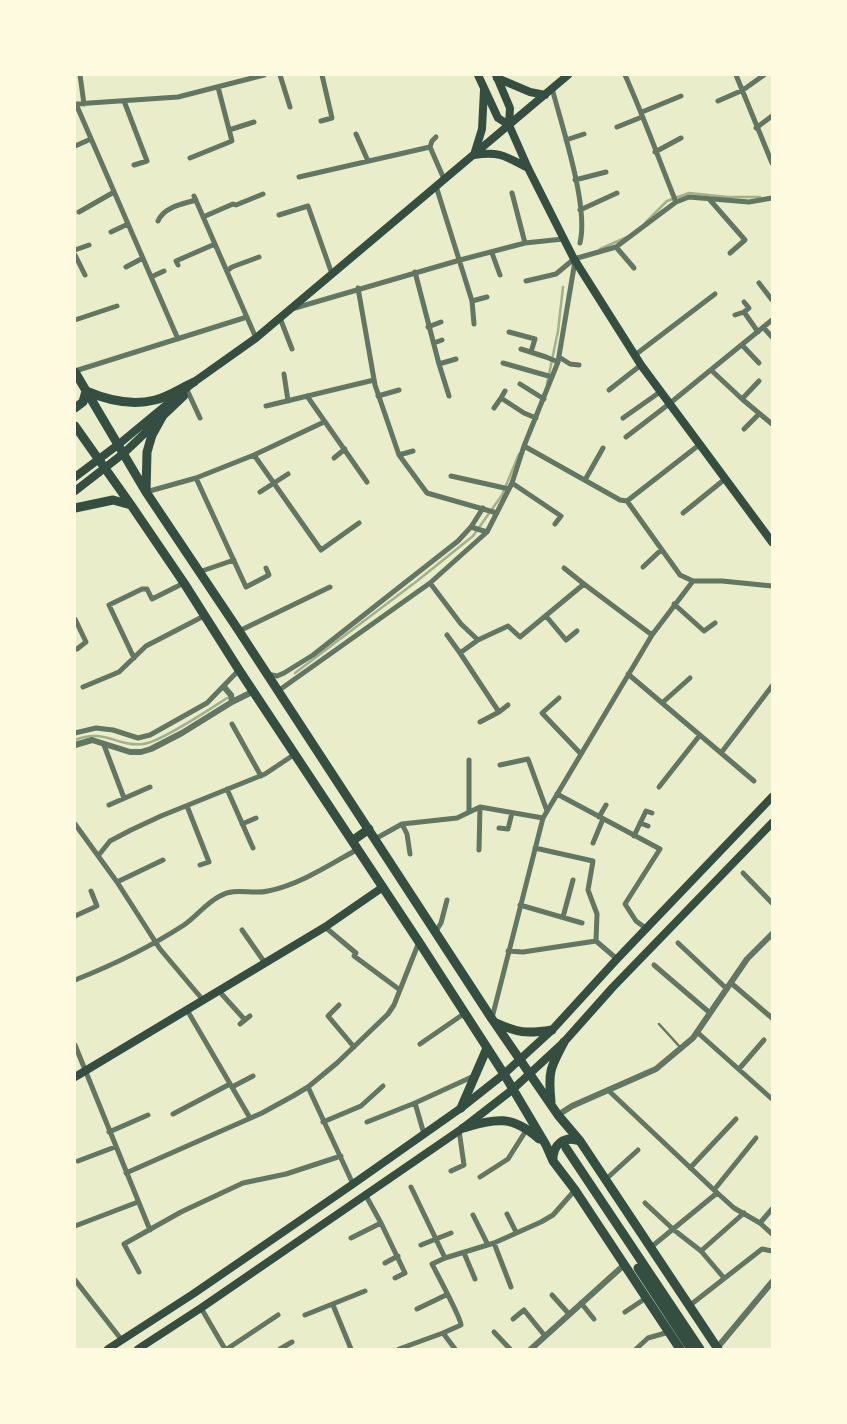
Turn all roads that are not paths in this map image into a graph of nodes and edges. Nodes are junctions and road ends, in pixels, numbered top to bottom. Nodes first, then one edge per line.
1 (80, 75) edge
2 (264, 75) edge
3 (280, 75) edge
4 (322, 75) edge
5 (478, 75) edge
6 (568, 75) edge
7 (625, 75) edge
8 (736, 75) edge
9 (764, 75) edge
10 (497, 77) edge
11 (218, 86) junction
12 (552, 88) junction
13 (484, 90) junction
14 (743, 90) junction
15 (545, 95) junction
16 (681, 96) dead end
17 (124, 101) junction
18 (718, 101) dead end
19 (75, 104) edge
20 (84, 104) junction
21 (290, 106) dead end
22 (642, 115) junction
23 (772, 116) edge
24 (321, 121) dead end
25 (254, 122) dead end
26 (509, 125) junction
27 (617, 127) dead end
28 (756, 128) junction
29 (230, 130) junction
30 (356, 134) dead end
31 (584, 134) dead end
32 (436, 137) dead end
33 (91, 138) junction
34 (681, 138) dead end
35 (566, 140) junction
36 (75, 146) edge
37 (430, 147) junction
38 (655, 152) junction
39 (474, 154) junction
40 (190, 158) dead end
41 (368, 161) junction
42 (772, 163) edge
43 (134, 165) dead end
44 (528, 168) junction
45 (606, 172) dead end
46 (299, 177) dead end
47 (444, 179) junction
48 (575, 180) junction
49 (436, 186) junction
50 (114, 192) junction
51 (512, 192) dead end
52 (618, 193) dead end
53 (263, 194) dead end
54 (772, 198) edge
55 (710, 200) junction
56 (676, 202) junction
57 (580, 210) junction
58 (78, 212) dead end
59 (279, 215) dead end
60 (204, 217) junction
61 (158, 221) dead end
62 (128, 224) junction
63 (111, 232) dead end
64 (563, 239) junction
65 (525, 243) junction
66 (580, 243) dead end
67 (215, 244) junction
68 (89, 245) dead end
69 (616, 247) junction
70 (75, 250) edge
71 (492, 252) junction
72 (730, 253) dead end
73 (75, 255) edge
74 (259, 257) dead end
75 (143, 258) junction
76 (460, 260) junction
77 (574, 260) junction
78 (178, 265) dead end
79 (126, 266) dead end
80 (634, 268) dead end
81 (164, 271) dead end
82 (227, 271) junction
83 (414, 272) junction
84 (332, 274) junction
85 (85, 275) dead end
86 (500, 275) dead end
87 (151, 277) junction
88 (526, 281) dead end
89 (759, 283) dead end
90 (358, 288) junction
91 (716, 294) dead end
92 (487, 297) dead end
93 (772, 300) edge
94 (472, 301) junction
95 (744, 302) dead end
96 (117, 306) dead end
97 (291, 309) junction
98 (744, 312) junction
99 (735, 315) dead end
100 (247, 316) junction
101 (280, 318) junction
102 (75, 320) edge
103 (772, 320) edge
104 (441, 322) dead end
105 (474, 324) dead end
106 (428, 327) junction
107 (763, 328) junction
108 (509, 332) dead end
109 (758, 332) junction
110 (772, 337) edge
111 (178, 338) junction
112 (256, 338) junction
113 (442, 340) dead end
114 (434, 343) junction
115 (742, 345) junction
116 (292, 349) dead end
117 (521, 349) dead end
118 (531, 352) junction
119 (635, 355) junction
120 (456, 359) dead end
121 (559, 360) junction
122 (503, 363) dead end
123 (759, 363) dead end
124 (439, 364) junction
125 (580, 364) dead end
126 (641, 365) junction
127 (711, 370) junction
128 (75, 371) edge
129 (284, 374) dead end
130 (552, 378) junction
131 (374, 380) junction
132 (759, 381) dead end
133 (194, 382) junction
134 (520, 384) dead end
135 (398, 390) dead end
136 (609, 390) dead end
137 (86, 391) junction
138 (506, 391) dead end
139 (188, 392) junction
140 (660, 392) junction
141 (307, 396) junction
142 (378, 396) junction
143 (449, 396) dead end
144 (500, 398) junction
145 (544, 399) junction
146 (742, 399) junction
147 (288, 401) junction
148 (669, 404) junction
149 (266, 406) dead end
150 (75, 408) edge
151 (494, 408) dead end
152 (759, 414) junction
153 (162, 417) junction
154 (200, 418) dead end
155 (536, 418) junction
156 (623, 418) dead end
157 (324, 422) junction
158 (772, 424) edge
159 (75, 426) edge
160 (744, 430) dead end
161 (626, 437) dead end
162 (119, 444) junction
163 (699, 445) junction
164 (524, 446) junction
165 (603, 448) dead end
166 (345, 449) junction
167 (413, 451) dead end
168 (124, 453) junction
169 (254, 455) junction
170 (399, 455) junction
171 (334, 458) dead end
172 (98, 459) junction
173 (105, 469) junction
174 (288, 474) dead end
175 (450, 476) dead end
176 (75, 477) edge
177 (196, 478) junction
178 (725, 479) junction
179 (585, 480) junction
180 (367, 482) dead end
181 (274, 484) junction
182 (510, 486) junction
183 (75, 491) edge
184 (146, 492) junction
185 (260, 492) dead end
186 (627, 501) junction
187 (131, 504) junction
188 (75, 508) edge
189 (483, 508) junction
190 (497, 513) junction
191 (683, 513) dead end
192 (359, 523) dead end
193 (554, 524) dead end
194 (471, 527) junction
195 (486, 532) junction
196 (772, 542) edge
197 (661, 550) junction
198 (234, 560) junction
199 (643, 567) dead end
200 (266, 568) dead end
201 (564, 568) dead end
202 (199, 572) junction
203 (693, 581) junction
204 (184, 583) junction
205 (430, 583) junction
206 (584, 584) junction
207 (772, 586) edge
208 (330, 587) dead end
209 (674, 604) junction
210 (204, 616) junction
211 (546, 616) junction
212 (75, 620) edge
213 (715, 622) dead end
214 (239, 631) junction
215 (577, 631) dead end
216 (447, 635) dead end
217 (652, 635) junction
218 (478, 640) junction
219 (77, 649) dead end
220 (460, 653) junction
221 (134, 658) junction
222 (239, 670) junction
223 (267, 674) junction
224 (628, 674) junction
225 (690, 678) dead end
226 (224, 686) junction
227 (772, 686) edge
228 (83, 687) dead end
229 (254, 691) junction
230 (278, 692) junction
231 (558, 698) dead end
232 (232, 702) junction
233 (662, 703) junction
234 (508, 706) dead end
235 (499, 712) junction
236 (480, 722) dead end
237 (232, 724) dead end
238 (75, 733) edge
239 (700, 735) junction
240 (104, 744) junction
241 (75, 746) edge
242 (721, 753) junction
243 (295, 754) junction
244 (581, 754) junction
245 (469, 760) dead end
246 (500, 765) dead end
247 (261, 776) junction
248 (754, 781) dead end
249 (150, 787) dead end
250 (659, 787) dead end
251 (227, 789) junction
252 (557, 794) junction
253 (772, 797) edge
254 (124, 798) junction
255 (109, 805) dead end
256 (606, 805) dead end
257 (188, 806) junction
258 (480, 807) junction
259 (547, 811) junction
260 (469, 812) junction
261 (512, 812) junction
262 (649, 812) dead end
263 (256, 818) dead end
264 (543, 818) junction
265 (601, 818) junction
266 (640, 823) junction
267 (75, 824) edge
268 (242, 824) junction
269 (402, 824) junction
270 (772, 824) edge
271 (648, 826) dead end
272 (499, 828) dead end
273 (368, 829) junction
274 (634, 836) junction
275 (375, 839) junction
276 (593, 843) dead end
277 (355, 845) junction
278 (253, 848) dead end
279 (535, 848) junction
280 (478, 850) dead end
281 (410, 854) dead end
282 (98, 856) junction
283 (163, 860) dead end
284 (200, 865) dead end
285 (743, 873) dead end
286 (573, 880) dead end
287 (117, 882) junction
288 (383, 887) junction
289 (91, 891) dead end
290 (447, 900) dead end
291 (772, 903) edge
292 (520, 905) junction
293 (75, 916) edge
294 (563, 918) junction
295 (582, 923) dead end
296 (325, 927) junction
297 (646, 929) junction
298 (242, 930) dead end
299 (436, 931) junction
300 (771, 937) edge
301 (596, 941) junction
302 (156, 942) junction
303 (419, 942) junction
304 (678, 943) dead end
305 (508, 951) junction
306 (617, 959) junction
307 (265, 963) junction
308 (654, 965) dead end
309 (75, 980) edge
310 (731, 983) junction
311 (727, 989) junction
312 (400, 990) junction
313 (219, 991) junction
314 (203, 1000) junction
315 (339, 1005) dead end
316 (187, 1010) junction
317 (465, 1013) junction
318 (710, 1013) junction
319 (772, 1018) edge
320 (245, 1020) dead end
321 (493, 1020) junction
322 (659, 1024) dead end
323 (552, 1030) junction
324 (697, 1032) junction
325 (764, 1040) dead end
326 (564, 1042) junction
327 (420, 1044) dead end
328 (75, 1046) edge
329 (354, 1047) junction
330 (487, 1048) junction
331 (681, 1048) junction
332 (521, 1060) junction
333 (739, 1069) junction
334 (85, 1071) junction
335 (504, 1074) junction
336 (530, 1074) junction
337 (253, 1076) dead end
338 (474, 1076) junction
339 (75, 1077) edge
340 (231, 1086) junction
341 (383, 1086) dead end
342 (308, 1087) junction
343 (512, 1090) junction
344 (608, 1090) junction
345 (772, 1099) edge
346 (415, 1103) junction
347 (551, 1105) junction
348 (461, 1108) junction
349 (173, 1114) dead end
350 (148, 1115) dead end
351 (558, 1115) junction
352 (250, 1118) junction
353 (736, 1118) dead end
354 (323, 1122) junction
355 (367, 1122) dead end
356 (461, 1129) junction
357 (527, 1129) junction
358 (109, 1132) junction
359 (424, 1134) junction
360 (756, 1138) dead end
361 (580, 1141) junction
362 (546, 1145) junction
363 (115, 1147) junction
364 (638, 1150) dead end
365 (341, 1156) junction
366 (78, 1161) dead end
367 (553, 1161) junction
368 (690, 1168) junction
369 (451, 1171) dead end
370 (126, 1173) junction
371 (480, 1177) dead end
372 (606, 1180) junction
373 (353, 1184) junction
374 (411, 1187) dead end
375 (575, 1190) junction
376 (716, 1192) junction
377 (365, 1194) junction
378 (138, 1202) junction
379 (645, 1203) dead end
380 (772, 1209) edge
381 (744, 1213) junction
382 (507, 1214) dead end
383 (473, 1215) dead end
384 (381, 1223) junction
385 (760, 1223) junction
386 (75, 1226) edge
387 (150, 1230) junction
388 (674, 1230) junction
389 (516, 1232) junction
390 (451, 1233) dead end
391 (772, 1234) edge
392 (352, 1238) dead end
393 (436, 1238) junction
394 (494, 1243) junction
395 (421, 1245) dead end
396 (488, 1245) junction
397 (650, 1248) junction
398 (701, 1251) junction
399 (772, 1251) edge
400 (464, 1253) junction
401 (398, 1256) junction
402 (445, 1258) junction
403 (385, 1263) dead end
404 (624, 1265) junction
405 (139, 1272) dead end
406 (394, 1278) dead end
407 (724, 1278) junction
408 (475, 1279) dead end
409 (76, 1282) edge
410 (772, 1282) edge
411 (511, 1286) dead end
412 (365, 1291) dead end
413 (446, 1295) junction
414 (552, 1295) dead end
415 (646, 1298) junction
416 (581, 1303) junction
417 (333, 1305) junction
418 (689, 1306) junction
419 (201, 1308) junction
420 (417, 1309) dead end
421 (625, 1312) dead end
422 (569, 1314) junction
423 (278, 1315) dead end
424 (305, 1315) dead end
425 (513, 1319) dead end
426 (594, 1319) dead end
427 (494, 1332) dead end
428 (669, 1332) junction
429 (443, 1333) junction
430 (545, 1336) junction
431 (121, 1340) junction
432 (292, 1342) dead end
433 (534, 1348) edge
434 (108, 1349) edge
435 (138, 1349) edge
436 (226, 1349) edge
437 (280, 1349) edge
438 (351, 1349) edge
439 (399, 1349) edge
440 (455, 1349) edge
441 (510, 1349) edge
442 (636, 1349) edge
443 (680, 1349) edge
444 (691, 1349) edge
445 (700, 1349) edge
446 (717, 1349) edge

1 - 20 street
2 - 11 street
3 - 21 street
4 - 24 street
5 - 13 main road
6 - 12 main road
7 - 22 street
8 - 14 street
9 - 14 street
10 - 15 main road
10 - 26 main road
11 - 17 street
11 - 29 street
12 - 15 main road
12 - 35 street
13 - 26 main road
13 - 39 main road
14 - 18 street
14 - 28 street
15 - 26 main road
16 - 22 street
17 - 20 street
17 - 43 street
19 - 20 street
19 - 33 street
22 - 27 street
22 - 38 street
23 - 28 street
25 - 29 street
26 - 39 main road
26 - 44 main road
28 - 42 street
29 - 40 street
30 - 41 street
31 - 35 street
32 - 37 street
33 - 36 street
33 - 50 street
34 - 38 street
35 - 48 street
37 - 41 street
37 - 47 street
38 - 56 street
39 - 44 main road
39 - 47 main road
41 - 46 street
44 - 64 main road
45 - 48 street
47 - 49 main road
48 - 57 street
49 - 76 street
49 - 84 main road
50 - 58 street
50 - 62 street
51 - 65 street
52 - 57 street
53 - 60 street
54 - 55 street
55 - 56 street
55 - 72 street
56 - 69 street
57 - 66 street
59 - 84 street
60 - 61 street
60 - 67 street
62 - 63 street
62 - 75 street
64 - 65 street
64 - 77 main road
65 - 71 street
67 - 78 street
67 - 82 street
68 - 70 street
69 - 77 street
69 - 80 street
71 - 76 street
71 - 86 street
73 - 85 street
74 - 82 street
75 - 79 street
75 - 87 street
76 - 83 street
76 - 94 street
77 - 88 street
77 - 119 main road
77 - 121 street
81 - 87 street
82 - 100 street
83 - 90 street
83 - 106 street
84 - 97 main road
87 - 111 street
89 - 93 street
90 - 97 street
90 - 131 street
91 - 119 street
92 - 94 street
94 - 105 street
95 - 98 street
96 - 102 street
97 - 101 main road
98 - 99 street
98 - 109 street
100 - 111 street
100 - 112 street
101 - 112 main road
101 - 116 street
103 - 107 street
104 - 106 street
106 - 114 street
107 - 109 street
107 - 110 street
108 - 118 street
109 - 115 street
111 - 128 street
112 - 133 main road
113 - 114 street
114 - 124 street
115 - 123 street
115 - 127 street
117 - 118 street
118 - 121 street
119 - 126 main road
120 - 124 street
121 - 125 street
121 - 130 street
122 - 130 street
124 - 143 street
126 - 136 street
126 - 140 main road
127 - 146 street
127 - 148 street
128 - 137 main road
129 - 147 street
130 - 145 street
131 - 141 street
131 - 142 street
132 - 146 street
133 - 137 main road
133 - 139 main road
133 - 162 main road
134 - 145 street
135 - 142 street
137 - 150 main road
137 - 162 main road
138 - 144 street
139 - 153 main road
139 - 154 street
140 - 148 main road
140 - 156 street
141 - 147 street
141 - 157 street
142 - 170 street
144 - 151 street
144 - 155 street
145 - 155 street
146 - 152 street
147 - 149 street
148 - 161 street
148 - 163 main road
152 - 158 street
152 - 160 street
153 - 168 main road
153 - 184 main road
155 - 164 street
157 - 166 street
157 - 169 street
159 - 172 main road
162 - 168 main road
162 - 172 main road
163 - 178 main road
163 - 186 street
164 - 179 street
164 - 182 street
165 - 179 street
166 - 171 street
166 - 180 street
167 - 170 street
168 - 173 main road
168 - 184 main road
169 - 177 street
169 - 181 street
170 - 189 street
172 - 173 main road
172 - 176 main road
173 - 183 main road
173 - 187 main road
174 - 181 street
175 - 182 street
177 - 184 street
177 - 198 street
178 - 191 street
178 - 196 main road
179 - 186 street
181 - 185 street
181 - 192 street
182 - 190 street
182 - 193 street
184 - 202 main road
186 - 197 street
187 - 188 main road
187 - 204 main road
189 - 190 street
189 - 194 street
190 - 195 street
194 - 195 street
194 - 223 street
195 - 205 street
197 - 199 street
197 - 203 street
198 - 200 street
198 - 202 street
201 - 206 street
202 - 214 main road
203 - 207 street
203 - 209 street
204 - 210 main road
204 - 221 street
205 - 218 street
205 - 230 street
206 - 211 street
206 - 217 street
208 - 214 street
209 - 213 street
209 - 217 street
210 - 221 street
210 - 222 main road
211 - 215 street
211 - 218 street
212 - 219 street
214 - 223 main road
216 - 220 street
217 - 224 street
218 - 220 street
220 - 235 street
221 - 228 street
222 - 226 street
222 - 229 main road
223 - 230 main road
224 - 233 street
224 - 244 street
225 - 233 street
226 - 232 street
226 - 238 street
227 - 242 street
229 - 232 street
229 - 243 main road
230 - 273 main road
231 - 244 street
232 - 240 street
233 - 239 street
234 - 235 street
235 - 236 street
237 - 247 street
239 - 242 street
239 - 250 street
240 - 241 street
240 - 254 street
242 - 248 street
243 - 247 street
243 - 277 main road
244 - 252 street
245 - 260 street
246 - 259 street
247 - 251 street
249 - 254 street
251 - 257 street
251 - 268 street
252 - 259 street
252 - 265 street
253 - 297 main road
254 - 255 street
256 - 265 street
257 - 282 street
257 - 284 street
258 - 260 street
258 - 261 street
258 - 280 street
259 - 264 street
260 - 269 street
261 - 264 street
261 - 272 street
262 - 266 street
263 - 268 street
264 - 279 street
265 - 274 street
265 - 276 street
266 - 271 street
266 - 274 street
267 - 282 street
268 - 278 street
269 - 275 street
269 - 281 street
270 - 326 main road
273 - 275 main road
273 - 277 main road
274 - 297 street
275 - 299 main road
277 - 288 main road
277 - 302 street
279 - 292 street
279 - 301 street
282 - 287 street
283 - 287 street
285 - 291 street
286 - 294 street
287 - 302 street
288 - 296 main road
288 - 303 main road
289 - 293 street
290 - 299 street
292 - 294 street
292 - 305 street
294 - 295 street
296 - 307 main road
296 - 312 street
297 - 306 main road
298 - 307 street
299 - 321 main road
300 - 310 street
301 - 305 street
301 - 306 street
302 - 309 street
302 - 314 street
303 - 312 street
303 - 317 main road
304 - 311 street
305 - 321 street
306 - 323 main road
307 - 313 main road
308 - 318 street
310 - 311 street
310 - 319 street
311 - 318 street
312 - 329 street
313 - 314 main road
313 - 320 street
314 - 316 main road
315 - 329 street
316 - 334 main road
316 - 340 street
317 - 327 street
317 - 330 main road
318 - 324 street
321 - 323 main road
321 - 332 main road
322 - 331 lane
323 - 332 main road
324 - 331 street
324 - 333 street
325 - 333 street
326 - 336 main road
326 - 347 main road
328 - 334 street
329 - 342 street
330 - 335 main road
330 - 338 main road
331 - 344 street
332 - 335 main road
332 - 336 main road
333 - 345 street
334 - 339 main road
334 - 358 street
335 - 343 main road
335 - 348 main road
336 - 343 main road
336 - 347 main road
337 - 340 street
338 - 346 street
338 - 348 main road
340 - 349 street
340 - 352 street
341 - 354 street
342 - 352 street
342 - 354 street
343 - 356 main road
343 - 362 main road
344 - 351 street
344 - 368 street
346 - 355 street
346 - 359 street
347 - 351 main road
348 - 359 main road
350 - 358 street
351 - 361 main road
352 - 370 street
353 - 368 street
354 - 365 street
356 - 357 main road
356 - 369 street
356 - 377 main road
357 - 362 main road
357 - 371 street
358 - 363 street
359 - 373 main road
360 - 376 street
361 - 367 main road
361 - 372 main road
362 - 367 main road
363 - 366 street
363 - 370 street
364 - 372 street
365 - 373 street
365 - 387 street
367 - 375 main road
368 - 376 street
370 - 378 street
372 - 397 main road
373 - 431 main road
374 - 393 street
375 - 389 street
375 - 404 main road
376 - 381 street
376 - 388 street
377 - 384 street
377 - 419 main road
378 - 386 street
378 - 387 street
379 - 388 street
380 - 385 street
381 - 385 street
381 - 398 street
382 - 389 street
383 - 396 street
384 - 392 street
384 - 401 street
385 - 391 street
387 - 405 street
388 - 397 street
388 - 398 street
389 - 394 street
390 - 393 street
393 - 395 street
393 - 402 street
394 - 396 street
394 - 411 street
396 - 400 street
397 - 418 main road
398 - 407 street
399 - 407 street
400 - 402 street
400 - 408 street
401 - 403 street
401 - 406 street
402 - 413 street
404 - 415 main road
404 - 416 street
407 - 418 street
409 - 431 street
410 - 446 street
412 - 417 street
413 - 420 street
413 - 429 street
414 - 422 street
415 - 421 street
415 - 428 main road
416 - 422 street
416 - 426 street
417 - 424 street
417 - 438 street
418 - 446 main road
419 - 435 main road
419 - 436 street
422 - 430 street
423 - 436 street
425 - 430 street
427 - 441 street
428 - 442 street
428 - 443 main road
429 - 439 street
429 - 440 street
430 - 433 street
431 - 434 main road
432 - 437 street
444 - 445 main road

